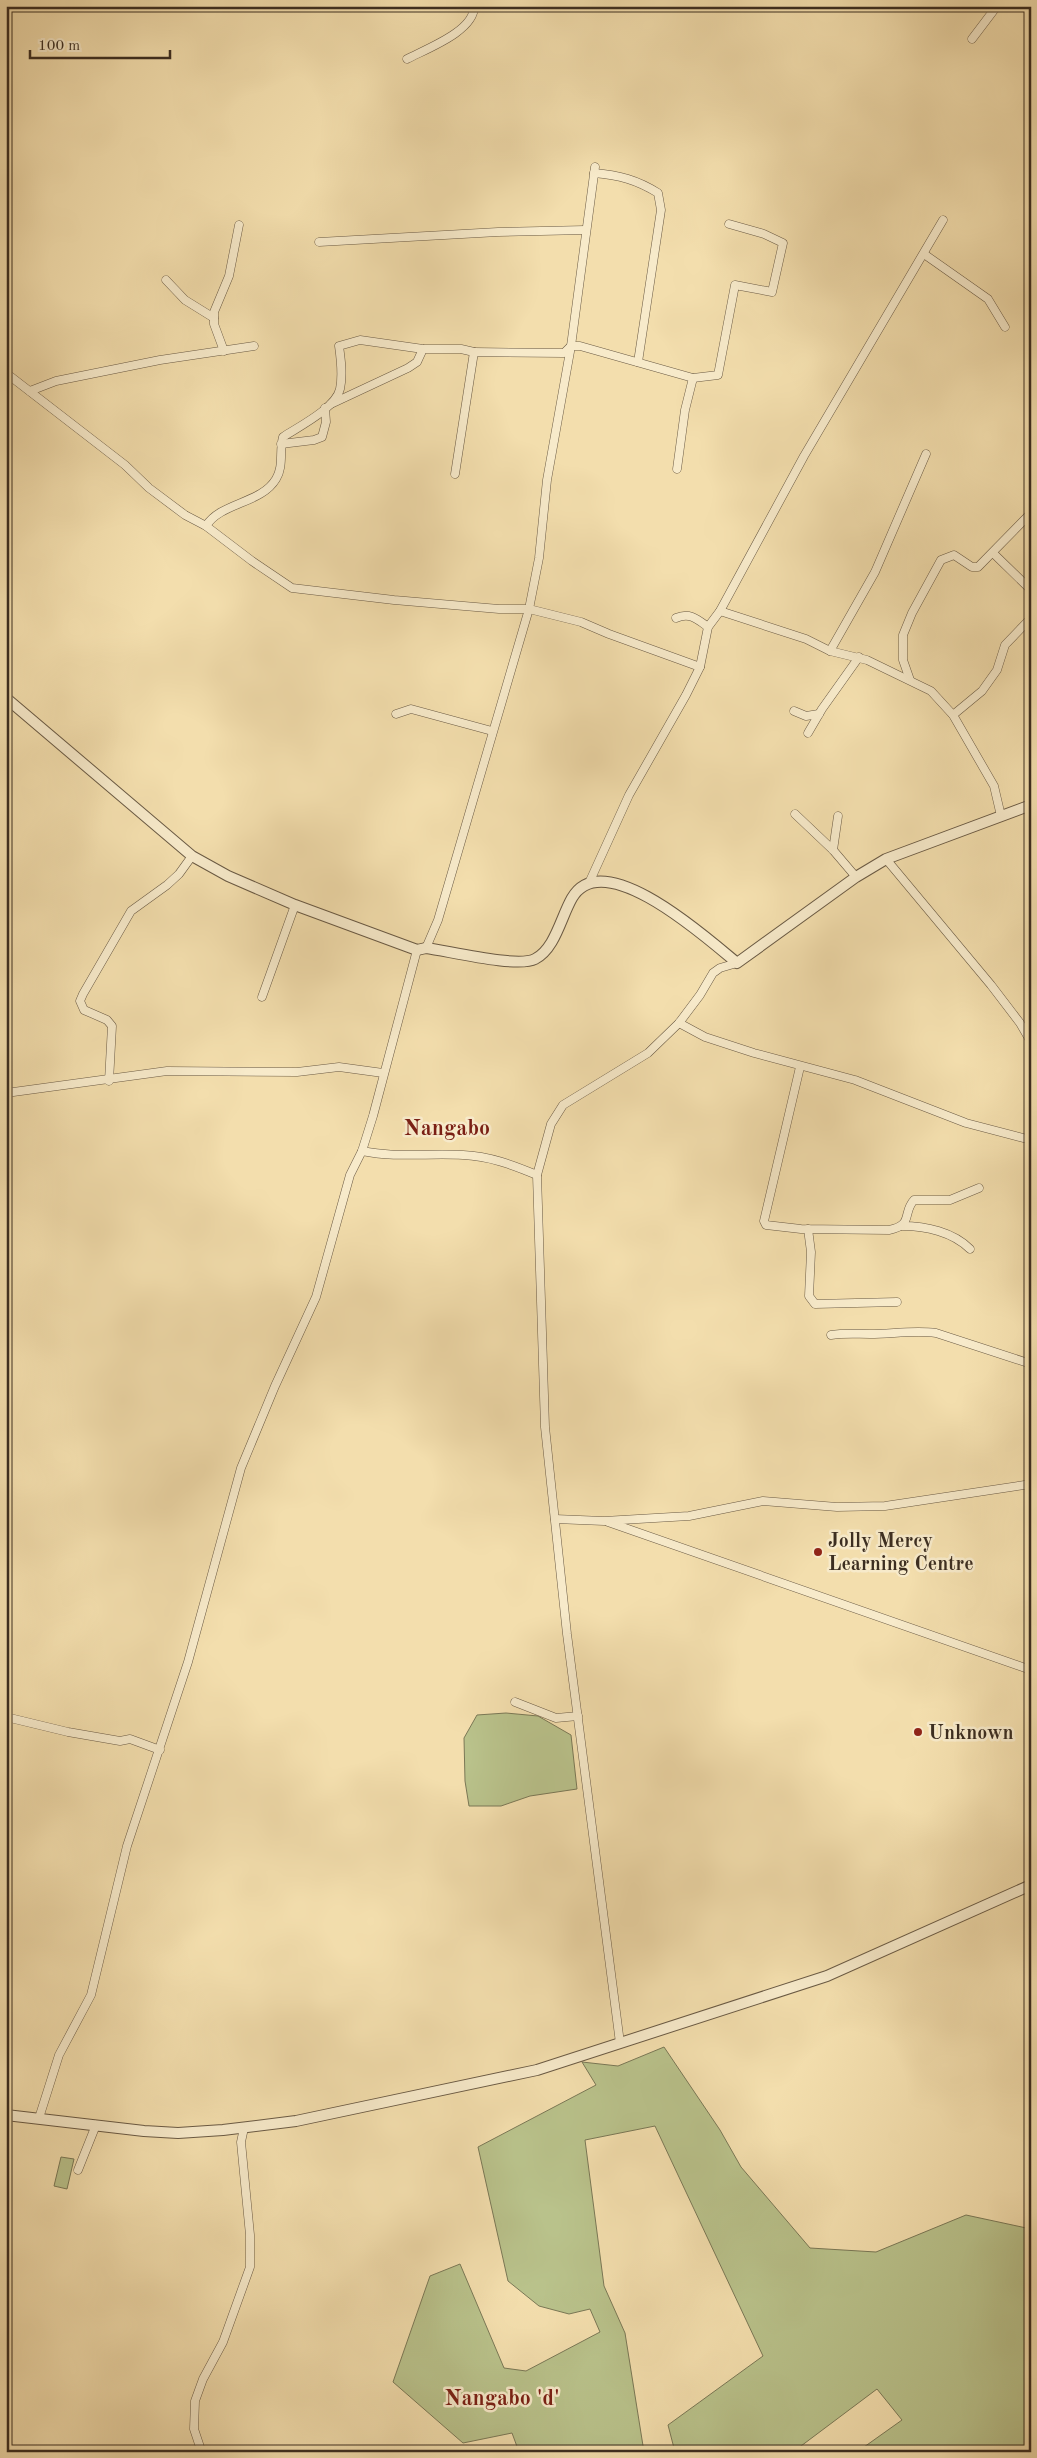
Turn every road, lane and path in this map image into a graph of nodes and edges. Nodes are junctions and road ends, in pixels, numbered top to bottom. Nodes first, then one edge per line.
1 (474, 6) edge
2 (997, 6) edge
3 (972, 39) dead end
4 (407, 59) dead end
5 (944, 220) dead end
6 (730, 224) dead end
7 (239, 225) dead end
8 (586, 230) junction
9 (319, 242) dead end
10 (924, 254) junction
11 (166, 280) dead end
12 (214, 318) junction
13 (1005, 326) dead end
14 (254, 346) dead end
15 (571, 346) junction
16 (423, 349) junction
17 (224, 351) junction
18 (474, 352) junction
19 (638, 362) junction
20 (6, 373) edge
21 (693, 378) junction
22 (30, 391) junction
23 (326, 407) junction
24 (281, 444) junction
25 (926, 454) dead end
26 (677, 469) dead end
27 (455, 474) dead end
28 (1031, 513) edge
29 (206, 526) junction
30 (993, 553) junction
31 (1031, 590) edge
32 (529, 609) junction
33 (720, 611) junction
34 (676, 618) dead end
35 (1031, 618) edge
36 (708, 627) junction
37 (830, 651) junction
38 (859, 657) junction
39 (700, 667) junction
40 (910, 680) junction
41 (6, 698) edge
42 (794, 711) dead end
43 (396, 714) dead end
44 (819, 714) junction
45 (954, 715) junction
46 (492, 731) junction
47 (808, 733) dead end
48 (1031, 805) edge
49 (795, 814) dead end
50 (838, 816) dead end
51 (1001, 816) junction
52 (832, 850) junction
53 (192, 856) junction
54 (886, 859) junction
55 (856, 877) junction
56 (589, 883) junction
57 (295, 905) junction
58 (421, 949) junction
59 (737, 963) junction
60 (262, 997) dead end
61 (679, 1023) junction
62 (1031, 1042) edge
63 (800, 1067) junction
64 (383, 1072) junction
65 (109, 1080) junction
66 (6, 1093) edge
67 (1031, 1140) edge
68 (362, 1151) junction
69 (537, 1175) junction
70 (979, 1188) dead end
71 (902, 1226) junction
72 (808, 1229) junction
73 (970, 1249) dead end
74 (897, 1302) dead end
75 (831, 1335) dead end
76 (1031, 1364) edge
77 (1031, 1484) edge
78 (555, 1518) junction
79 (604, 1521) junction
80 (1031, 1677) edge
81 (515, 1702) dead end
82 (578, 1716) junction
83 (6, 1717) edge
84 (160, 1750) junction
85 (1031, 1885) edge
86 (620, 2044) junction
87 (6, 2115) edge
88 (39, 2118) junction
89 (96, 2125) junction
90 (244, 2128) junction
91 (78, 2170) dead end
92 (199, 2450) edge

1 - 4 street
2 - 3 street
5 - 10 street
6 - 21 street
7 - 12 street
8 - 9 street
8 - 15 street
8 - 19 street
10 - 13 street
10 - 33 street
11 - 12 street
12 - 17 street
14 - 17 street
15 - 18 street
15 - 19 street
15 - 32 street
16 - 18 street
16 - 23 street
16 - 23 street
17 - 22 street
18 - 27 street
19 - 21 street
20 - 22 street
21 - 26 street
22 - 29 street
23 - 24 street
23 - 24 street
24 - 29 street
25 - 37 street
28 - 30 street
29 - 32 street
30 - 31 street
30 - 40 street
32 - 39 street
32 - 46 street
33 - 36 street
33 - 37 street
34 - 36 street
35 - 45 street
36 - 39 street
37 - 38 street
38 - 40 street
38 - 44 street
39 - 56 street
40 - 45 street
41 - 53 street
42 - 44 street
43 - 46 street
44 - 47 street
45 - 51 street
46 - 58 street
48 - 51 street
49 - 52 street
50 - 52 street
51 - 54 street
52 - 55 street
53 - 57 street
53 - 65 street
54 - 55 street
54 - 62 street
55 - 59 street
56 - 58 street
56 - 59 street
57 - 58 street
57 - 60 street
58 - 64 street
59 - 61 street
61 - 63 street
61 - 69 street
63 - 67 street
63 - 72 street
64 - 65 street
64 - 68 street
65 - 66 street
68 - 69 street
68 - 84 street
69 - 78 street
70 - 71 street
71 - 72 street
71 - 73 street
72 - 74 street
75 - 76 street
77 - 79 street
78 - 79 street
78 - 82 street
79 - 80 street
81 - 82 street
82 - 86 street
83 - 84 street
84 - 88 street
85 - 86 street
86 - 90 street
87 - 88 street
88 - 89 street
89 - 90 street
89 - 91 street
90 - 92 street

